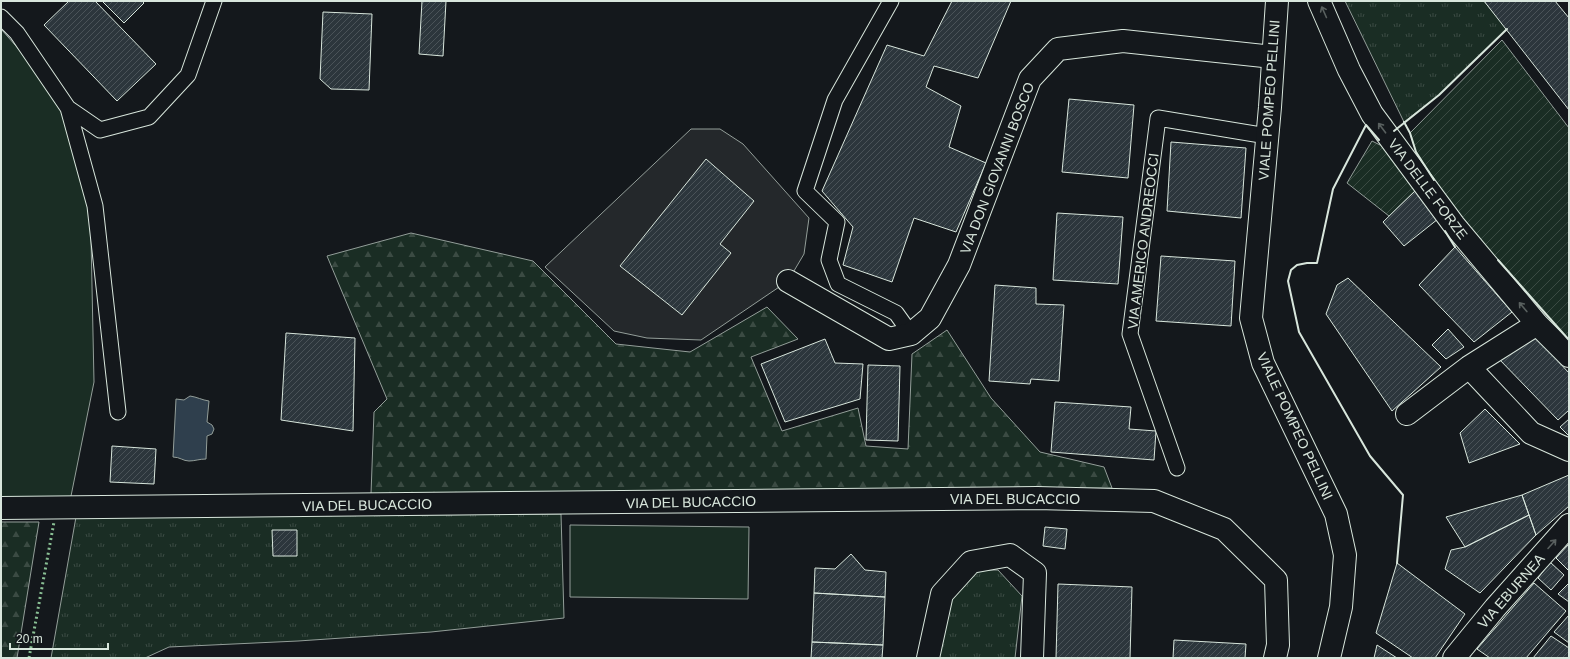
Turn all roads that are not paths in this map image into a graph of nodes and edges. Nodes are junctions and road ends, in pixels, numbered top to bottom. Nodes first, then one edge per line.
1 (214, 1) edge
2 (891, 1) edge
3 (1277, 1) edge
4 (1319, 1) edge
5 (1, 17) edge
6 (1273, 57) junction
7 (68, 108) junction
8 (1267, 136) junction
9 (788, 281) dead end
10 (1538, 324) junction
11 (912, 334) junction
12 (1569, 356) edge
13 (1469, 367) junction
14 (118, 412) dead end
15 (1407, 414) dead end
16 (1569, 450) edge
17 (1177, 468) dead end
18 (1, 508) edge
19 (1569, 525) edge
20 (928, 658) edge
21 (1032, 658) edge
22 (1275, 658) edge
23 (1329, 658) edge
24 (1454, 658) edge

1 - 7 lane
2 - 11 lane
3 - 6 street, VIALE POMPEO PELLINI
10 -> 4 street, VIA DELLE FORZE
5 - 7 lane
6 - 8 street, VIALE POMPEO PELLINI
6 - 11 street, VIA DON GIOVANNI BOSCO
7 - 14 lane
8 - 17 lane, VIA AMERICO ANDREOCCI
8 - 23 street, VIALE POMPEO PELLINI
9 - 11 street, VIA DON GIOVANNI BOSCO
10 - 12 street, VIA DELLE FORZE
10 - 13 street
13 - 15 street
13 - 16 street
18 - 22 street, VIA DEL BUCACCIO
24 -> 19 street, VIA EBURNEA
20 - 21 street

